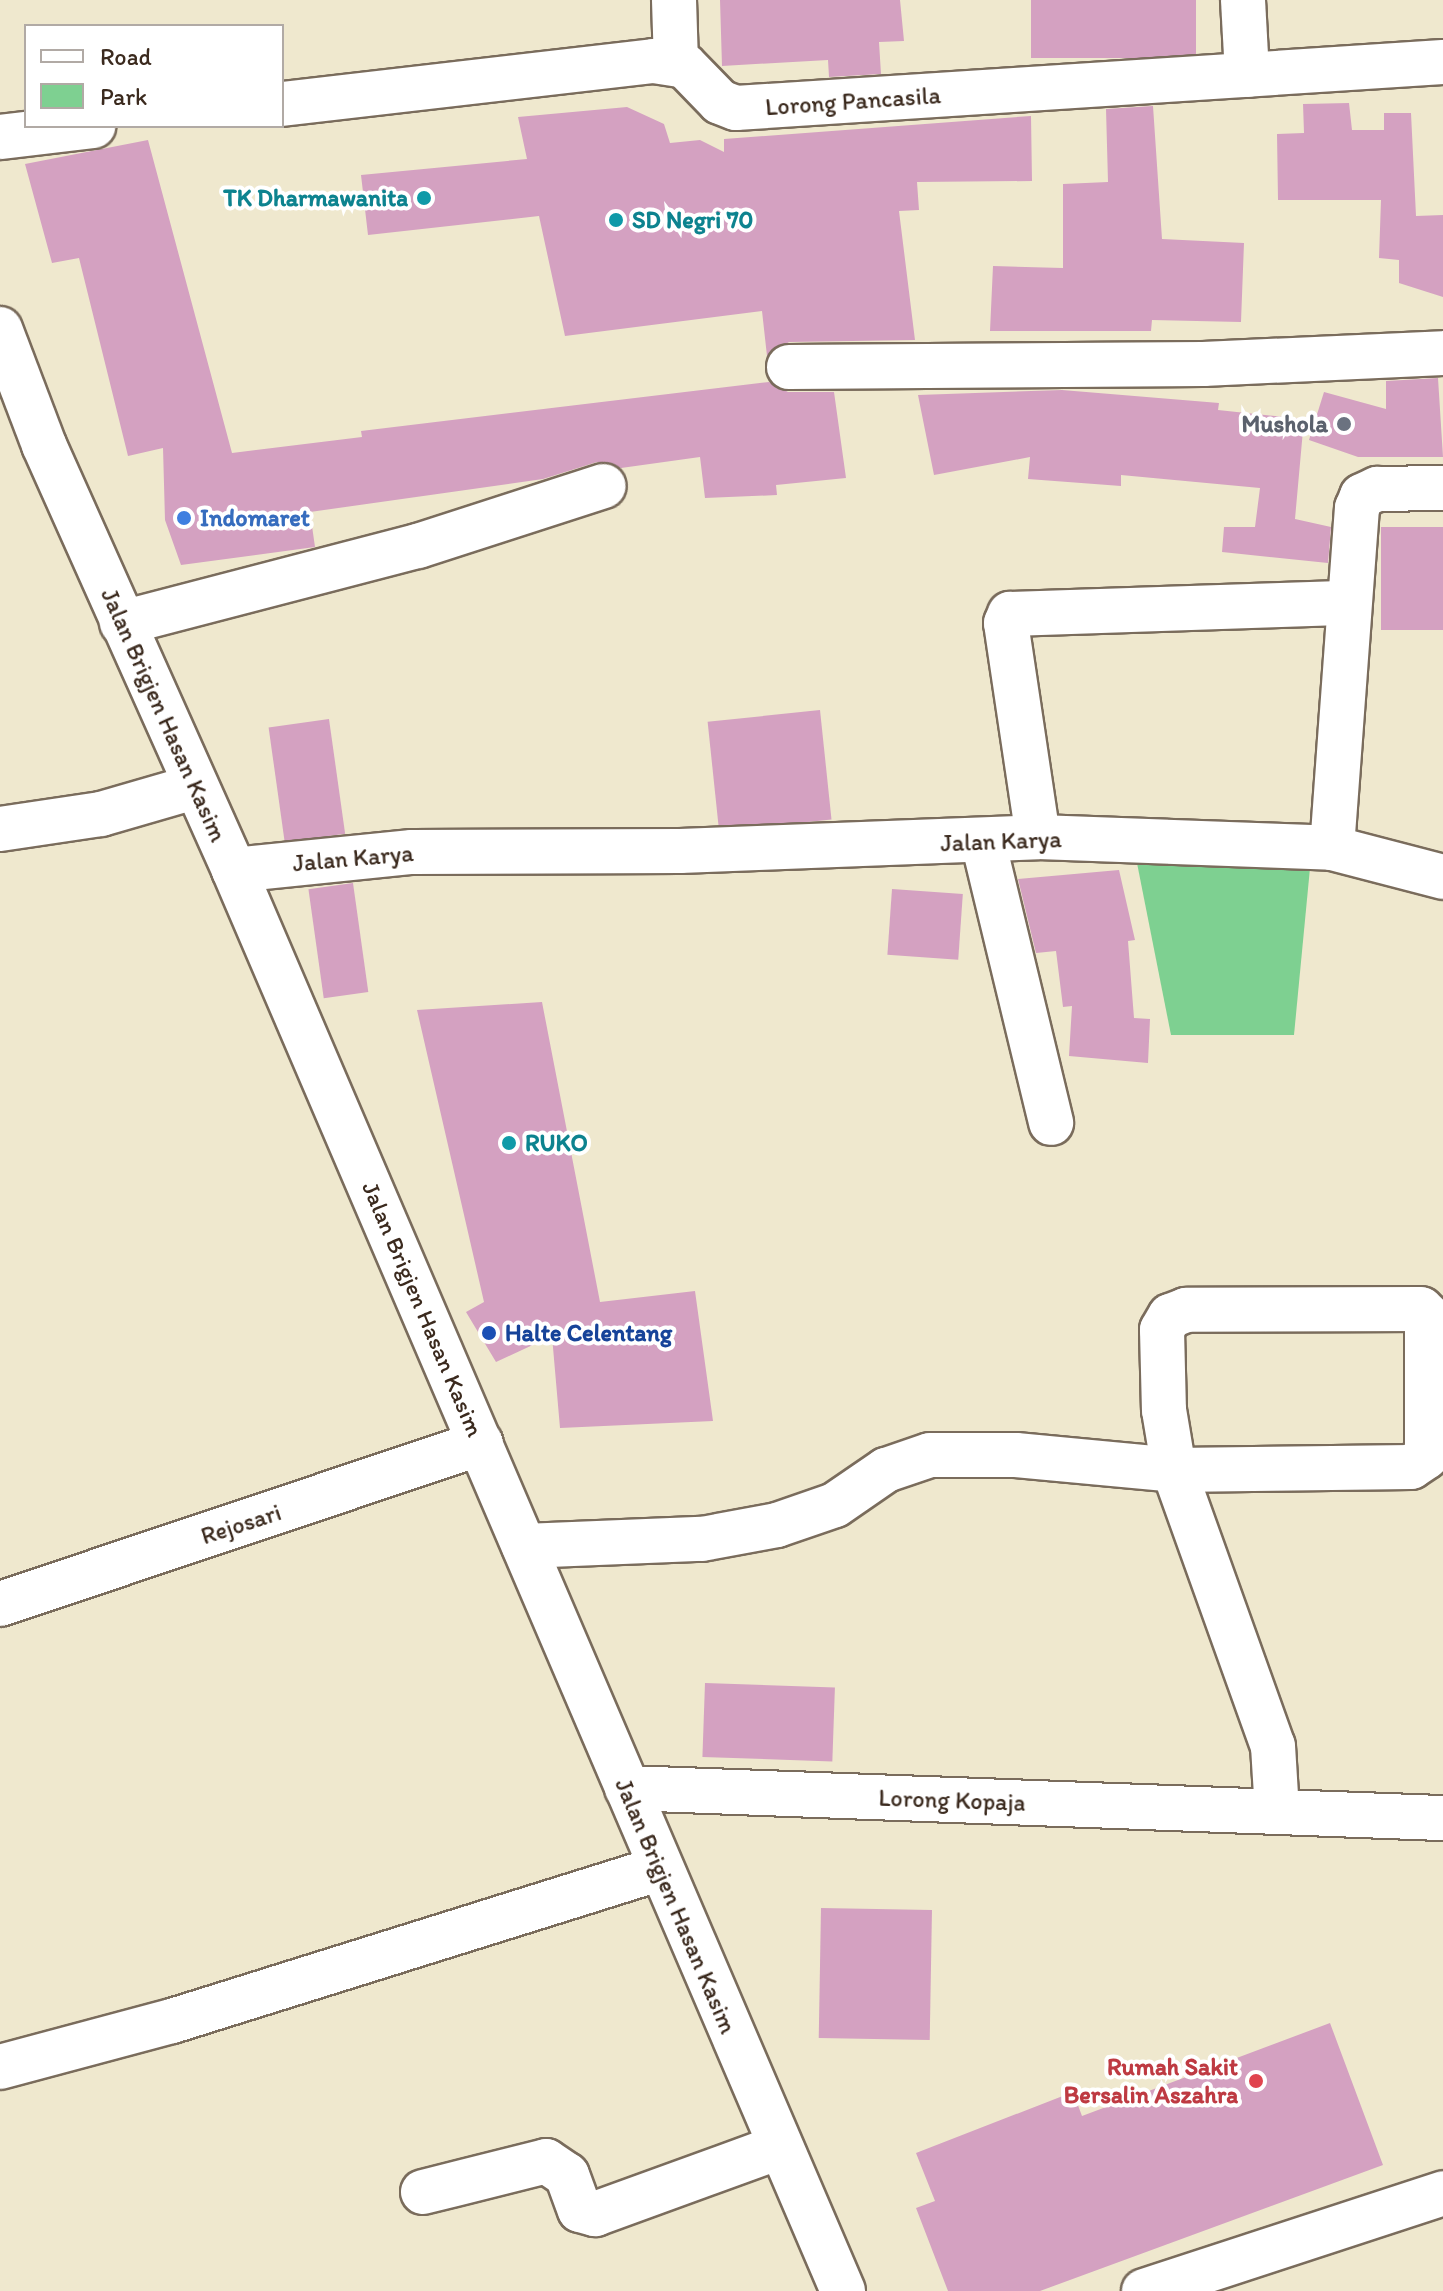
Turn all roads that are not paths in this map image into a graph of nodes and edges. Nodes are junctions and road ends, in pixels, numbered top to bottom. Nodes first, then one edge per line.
1 (674, 0) edge
2 (1243, 0) edge
3 (676, 62) junction
4 (1443, 62) edge
5 (1247, 75) junction
6 (284, 104) edge
7 (76, 128) edge
8 (0, 137) edge
9 (0, 329) edge
10 (1443, 353) edge
11 (789, 367) dead end
12 (604, 486) dead end
13 (1443, 488) edge
14 (1349, 603) junction
15 (122, 623) junction
16 (194, 787) junction
17 (0, 829) edge
18 (1038, 837) junction
19 (983, 841) junction
20 (1332, 848) junction
21 (234, 870) junction
22 (1443, 877) edge
23 (1051, 1123) dead end
24 (481, 1443) junction
25 (1174, 1470) junction
26 (524, 1546) junction
27 (0, 1604) edge
28 (627, 1788) junction
29 (1277, 1812) junction
30 (1443, 1818) edge
31 (658, 1869) junction
32 (0, 2067) edge
33 (779, 2147) junction
34 (423, 2192) dead end
35 (1443, 2193) edge
36 (843, 2291) edge
37 (1144, 2291) edge

1 - 3 street
2 - 5 street
3 - 5 street, Lorong Pancasila
3 - 6 street
4 - 5 street, Lorong Pancasila
7 - 8 street
9 - 15 street, Jalan Brigjen Hasan Kasim
10 - 11 street
12 - 15 street
13 - 14 street
14 - 18 street
14 - 20 street
15 - 16 street, Jalan Brigjen Hasan Kasim
16 - 17 street
16 - 21 street, Jalan Brigjen Hasan Kasim
18 - 19 street, Jalan Karya
18 - 20 street, Jalan Karya
19 - 21 street, Jalan Karya
19 - 23 street
20 - 22 street, Jalan Karya
21 - 24 street, Jalan Brigjen Hasan Kasim
24 - 26 street, Jalan Brigjen Hasan Kasim
24 - 27 street, Rejosari
25 - 25 street
25 - 26 street
25 - 29 street
26 - 28 street, Jalan Brigjen Hasan Kasim
28 - 29 street, Lorong Kopaja
28 - 31 street, Jalan Brigjen Hasan Kasim
29 - 30 street, Lorong Kopaja
31 - 32 street
31 - 33 street, Jalan Brigjen Hasan Kasim
33 - 34 street
33 - 36 street, Jalan Brigjen Hasan Kasim
35 - 37 street

